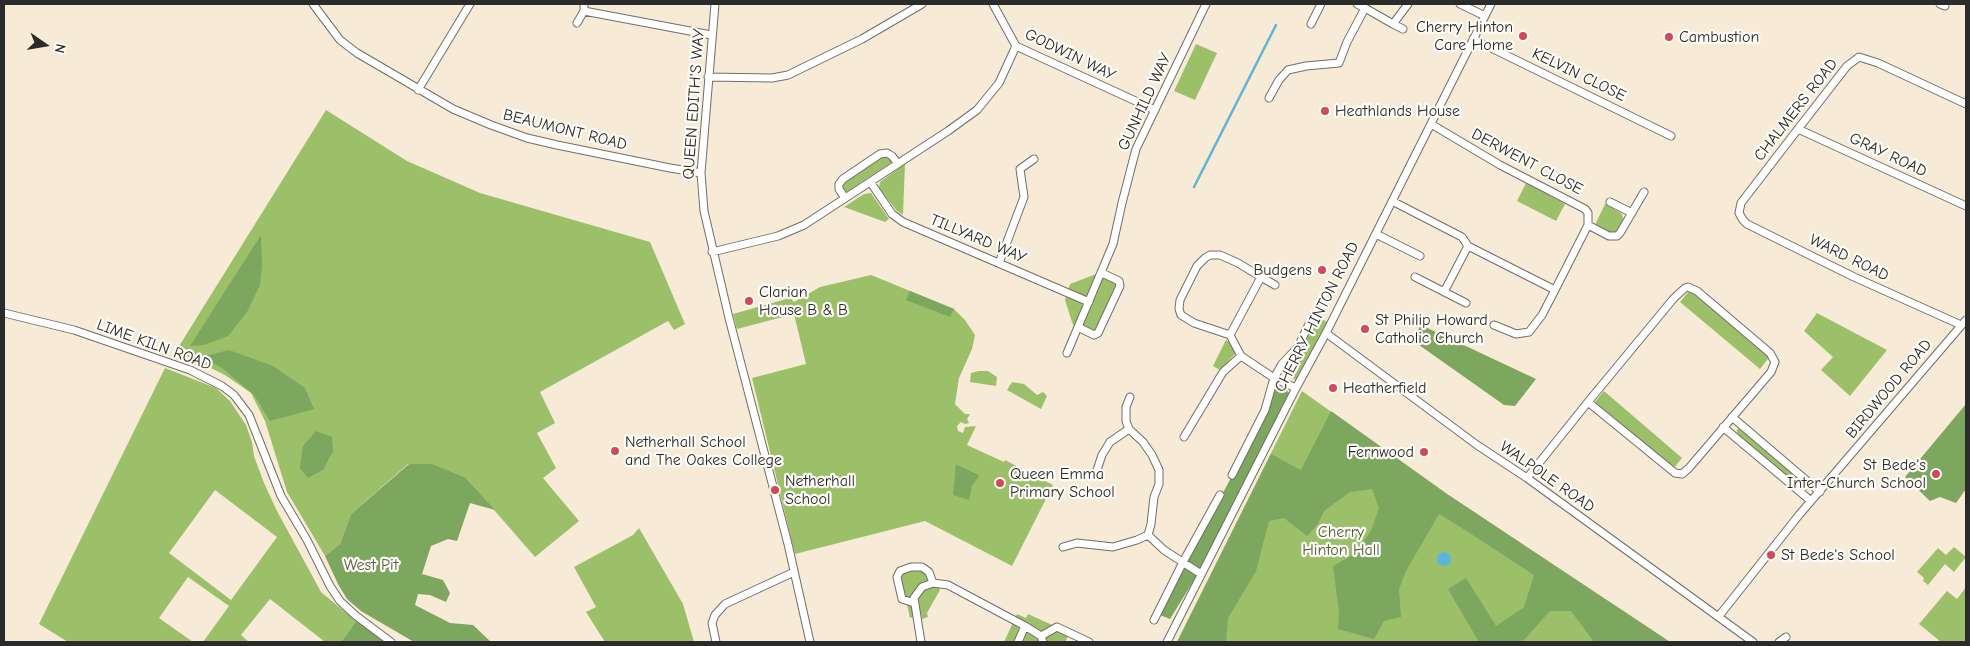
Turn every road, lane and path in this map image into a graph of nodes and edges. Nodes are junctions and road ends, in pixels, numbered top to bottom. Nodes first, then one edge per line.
1 (312, 4) edge
2 (470, 4) edge
3 (714, 4) edge
4 (922, 4) edge
5 (993, 4) edge
6 (1206, 4) edge
7 (1321, 4) edge
8 (1357, 4) edge
9 (1408, 4) edge
10 (1460, 4) edge
11 (1491, 4) edge
12 (584, 7) edge
13 (1365, 8) junction
14 (1485, 16) junction
15 (578, 22) dead end
16 (1311, 24) dead end
17 (1393, 24) junction
18 (1402, 29) dead end
19 (711, 34) junction
20 (1473, 39) junction
21 (1016, 46) junction
22 (708, 77) junction
23 (418, 90) junction
24 (1269, 98) dead end
25 (1966, 104) edge
26 (1155, 110) junction
27 (1431, 124) junction
28 (1798, 129) junction
29 (1671, 136) dead end
30 (1034, 159) dead end
31 (898, 164) junction
32 (701, 173) junction
33 (871, 182) junction
34 (1644, 192) dead end
35 (844, 198) junction
36 (1392, 201) junction
37 (1610, 202) dead end
38 (1741, 203) joint
39 (1966, 206) edge
40 (1632, 213) junction
41 (1588, 225) junction
42 (1376, 234) junction
43 (1468, 246) junction
44 (712, 252) junction
45 (1420, 256) dead end
46 (999, 263) junction
47 (1102, 273) junction
48 (1261, 277) junction
49 (1415, 277) dead end
50 (1276, 284) dead end
51 (1554, 290) junction
52 (1444, 292) junction
53 (1089, 302) junction
54 (1466, 303) dead end
55 (4, 313) edge
56 (1310, 322) dead end
57 (1964, 322) edge
58 (1494, 325) dead end
59 (1078, 327) junction
60 (1326, 333) junction
61 (1230, 335) junction
62 (1067, 353) dead end
63 (1242, 356) junction
64 (1274, 378) junction
65 (1296, 388) junction
66 (1130, 397) dead end
67 (1588, 402) junction
68 (1732, 417) junction
69 (1723, 427) junction
70 (1129, 429) junction
71 (1184, 436) dead end
72 (1097, 470) dead end
73 (1232, 475) dead end
74 (1527, 478) junction
75 (1820, 492) junction
76 (1220, 495) dead end
77 (1811, 502) junction
78 (1148, 535) junction
79 (1063, 547) dead end
80 (1183, 562) junction
81 (794, 572) junction
82 (1201, 574) junction
83 (933, 583) junction
84 (914, 603) junction
85 (1719, 616) junction
86 (1154, 620) dead end
87 (1025, 626) junction
88 (1786, 637) dead end
89 (1042, 639) edge
90 (391, 642) edge
91 (716, 642) edge
92 (810, 642) edge
93 (921, 642) edge
94 (1018, 642) edge
95 (1089, 642) edge
96 (1167, 642) edge
97 (1753, 642) edge
98 (1779, 642) edge

1 - 23 street, BEAUMONT ROAD
2 - 23 street
3 - 19 street, QUEEN EDITH'S WAY
4 - 22 street
5 - 21 street, GODWIN WAY
6 - 26 street, GUNHILD WAY
7 - 16 street
8 - 13 street
9 - 17 street
10 - 14 street
11 - 14 street, CHERRY HINTON ROAD
12 - 15 street
12 - 19 street
13 - 17 street
13 - 24 street
14 - 20 street, CHERRY HINTON ROAD
17 - 18 street
19 - 22 street, QUEEN EDITH'S WAY
20 - 27 street, CHERRY HINTON ROAD
20 - 29 street, KELVIN CLOSE
21 - 26 street, GODWIN WAY
21 - 31 street
22 - 32 street, QUEEN EDITH'S WAY
23 - 32 street, BEAUMONT ROAD
25 - 28 street, CHALMERS ROAD
26 - 47 street, GUNHILD WAY
27 - 36 street, CHERRY HINTON ROAD
27 - 41 street, DERWENT CLOSE
28 - 38 street, CHALMERS ROAD
28 - 39 street, GRAY ROAD
30 - 46 street
31 - 33 street
31 - 35 street
32 - 44 street, QUEEN EDITH'S WAY
33 - 35 street
33 - 46 street, TILLYARD WAY
34 - 40 street
35 - 44 street
36 - 42 street, CHERRY HINTON ROAD
36 - 43 street
37 - 40 street
38 - 57 street, WARD ROAD
40 - 41 street
41 - 51 street
42 - 45 street
42 - 60 street, CHERRY HINTON ROAD
43 - 51 street
43 - 52 street
44 - 81 street, QUEEN EDITH'S WAY
46 - 53 street, TILLYARD WAY
47 - 53 street, GUNHILD WAY
47 - 59 street
48 - 50 street
48 - 61 street
48 - 61 street
49 - 52 street
51 - 58 street
52 - 54 street
53 - 59 street, GUNHILD WAY
55 - 90 street, LIME KILN ROAD
56 - 64 street, CHERRY HINTON ROAD
57 - 75 street, BIRDWOOD ROAD
59 - 62 street, GUNHILD WAY
60 - 65 street, CHERRY HINTON ROAD
60 - 74 street, WALPOLE ROAD
61 - 63 street
63 - 64 street
63 - 71 street
64 - 65 street
64 - 73 street, CHERRY HINTON ROAD
65 - 82 street, CHERRY HINTON ROAD
66 - 70 street
67 - 68 street
67 - 69 street
67 - 74 street
68 - 69 street
68 - 75 street
69 - 77 street
70 - 72 street
70 - 78 street
74 - 85 street, WALPOLE ROAD
75 - 77 street, BIRDWOOD ROAD
76 - 80 street
77 - 85 street, BIRDWOOD ROAD
78 - 79 street
78 - 80 street
80 - 82 street
80 - 86 street
81 - 91 street
81 - 92 street, QUEEN EDITH'S WAY
82 - 96 street, CHERRY HINTON ROAD
83 - 84 street
83 - 84 street
83 - 87 street
84 - 93 street
85 - 97 street, WALPOLE ROAD
87 - 89 street
87 - 94 street
88 - 98 street
89 - 95 street

